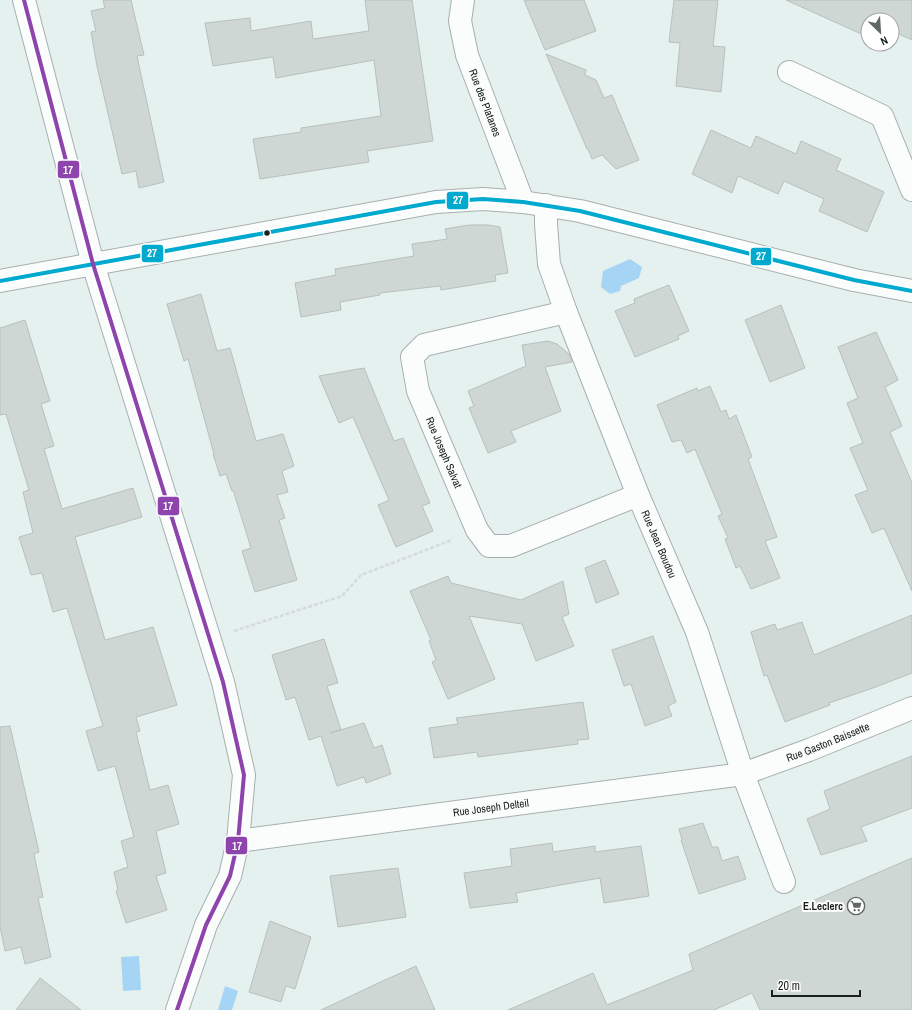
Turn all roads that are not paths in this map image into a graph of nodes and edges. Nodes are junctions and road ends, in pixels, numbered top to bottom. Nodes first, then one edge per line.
1 (24, 0) edge
2 (462, 0) edge
3 (789, 72) dead end
4 (912, 190) edge
5 (523, 202) junction
6 (546, 205) junction
7 (93, 264) junction
8 (0, 281) edge
9 (912, 291) edge
10 (566, 312) junction
11 (638, 496) junction
12 (912, 708) edge
13 (743, 774) junction
14 (238, 841) junction
15 (784, 882) dead end
16 (177, 1010) edge

1 - 7 street
2 - 5 street, Rue des Platanes
3 - 4 street
5 - 6 street
5 - 7 street
6 - 9 street
6 - 10 street, Rue Jean Boudou
7 - 8 street
7 - 14 street
10 - 11 street, Rue Jean Boudou
10 - 11 street, Rue Joseph Salvat
11 - 13 street, Rue Jean Boudou
12 - 13 street, Rue Gaston Baissette
13 - 14 street, Rue Joseph Delteil
13 - 15 street, Rue Jean Boudou
14 - 16 street

